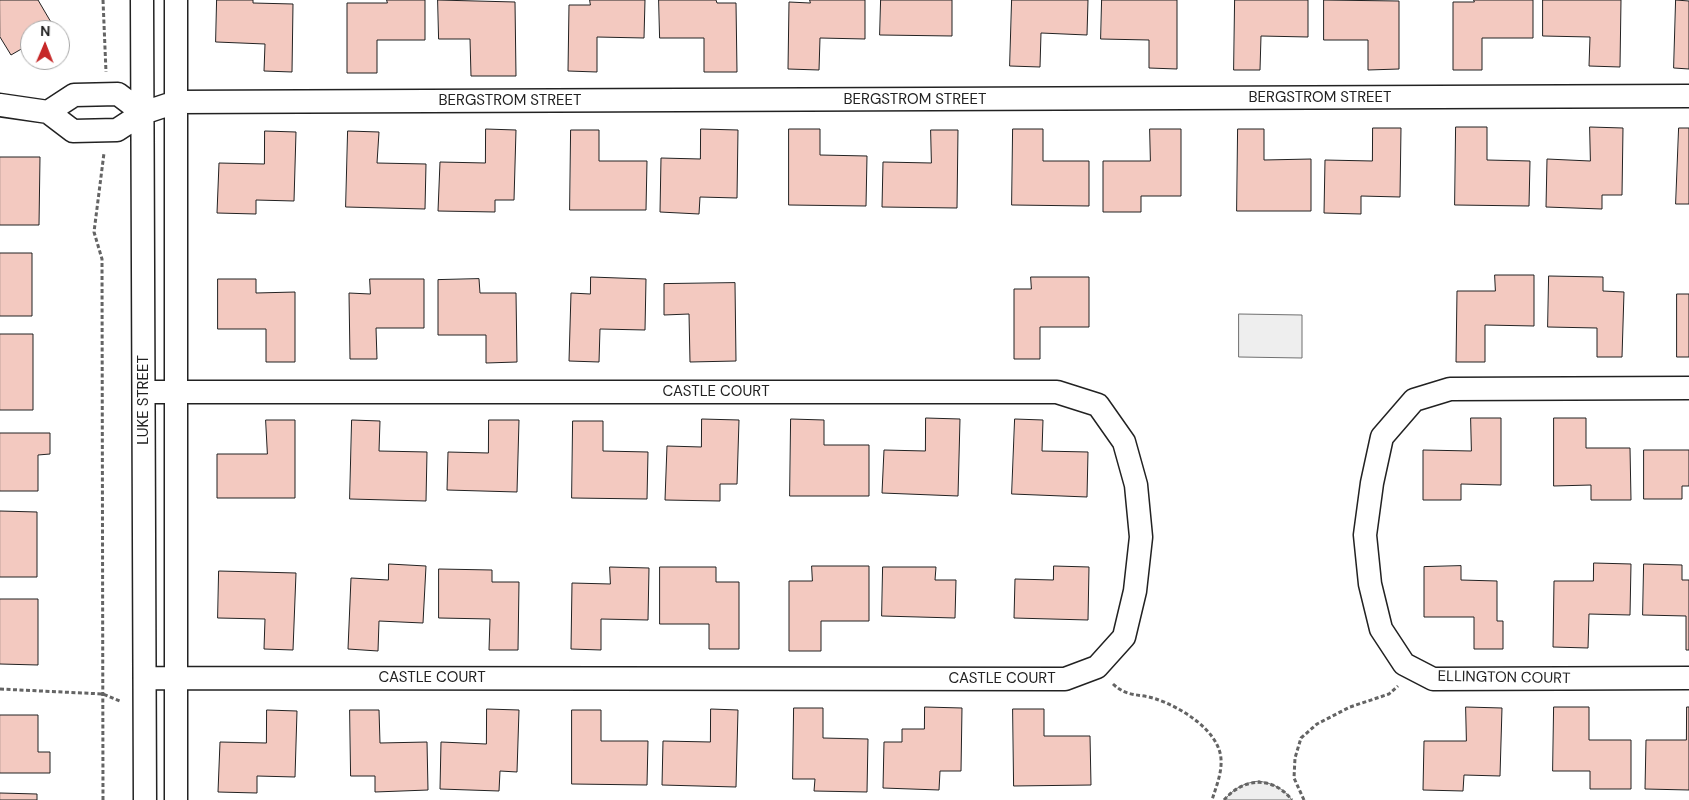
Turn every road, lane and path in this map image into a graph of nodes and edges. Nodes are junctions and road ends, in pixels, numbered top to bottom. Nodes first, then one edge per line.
1 (103, 0) edge
2 (142, 0) edge
3 (176, 0) edge
4 (105, 94) junction
5 (1689, 96) edge
6 (176, 102) junction
7 (0, 105) edge
8 (48, 112) junction
9 (142, 113) junction
10 (105, 130) junction
11 (1689, 388) edge
12 (144, 392) junction
13 (176, 392) junction
14 (1415, 670) junction
15 (145, 678) junction
16 (176, 678) junction
17 (1689, 678) edge
18 (1111, 682) dead end
19 (0, 689) edge
20 (103, 694) junction
21 (144, 711) junction
22 (103, 800) edge
23 (145, 800) edge
24 (176, 800) edge
25 (1212, 800) edge
26 (1224, 800) edge
27 (1292, 800) edge
28 (1304, 800) edge

1 - 4 path
2 - 9 street, LUKE STREET
3 - 6 street
4 - 8 street
4 - 9 street
5 - 6 street, BERGSTROM STREET
6 - 9 street, BERGSTROM STREET
6 - 13 street
7 - 8 street
8 - 10 street, BERGSTROM STREET
9 - 10 street, BERGSTROM STREET
9 - 12 street, LUKE STREET
10 - 20 path
11 - 14 street, ELLINGTON COURT
12 - 13 street, CASTLE COURT
12 - 15 street, LUKE STREET
13 - 16 street
13 - 16 street, CASTLE COURT
14 - 17 street, ELLINGTON COURT
14 - 28 path
15 - 16 street, CASTLE COURT
15 - 21 street, LUKE STREET
16 - 24 street
18 - 25 path
19 - 20 path
20 - 21 path
20 - 22 path
21 - 23 street, LUKE STREET
26 - 27 path

